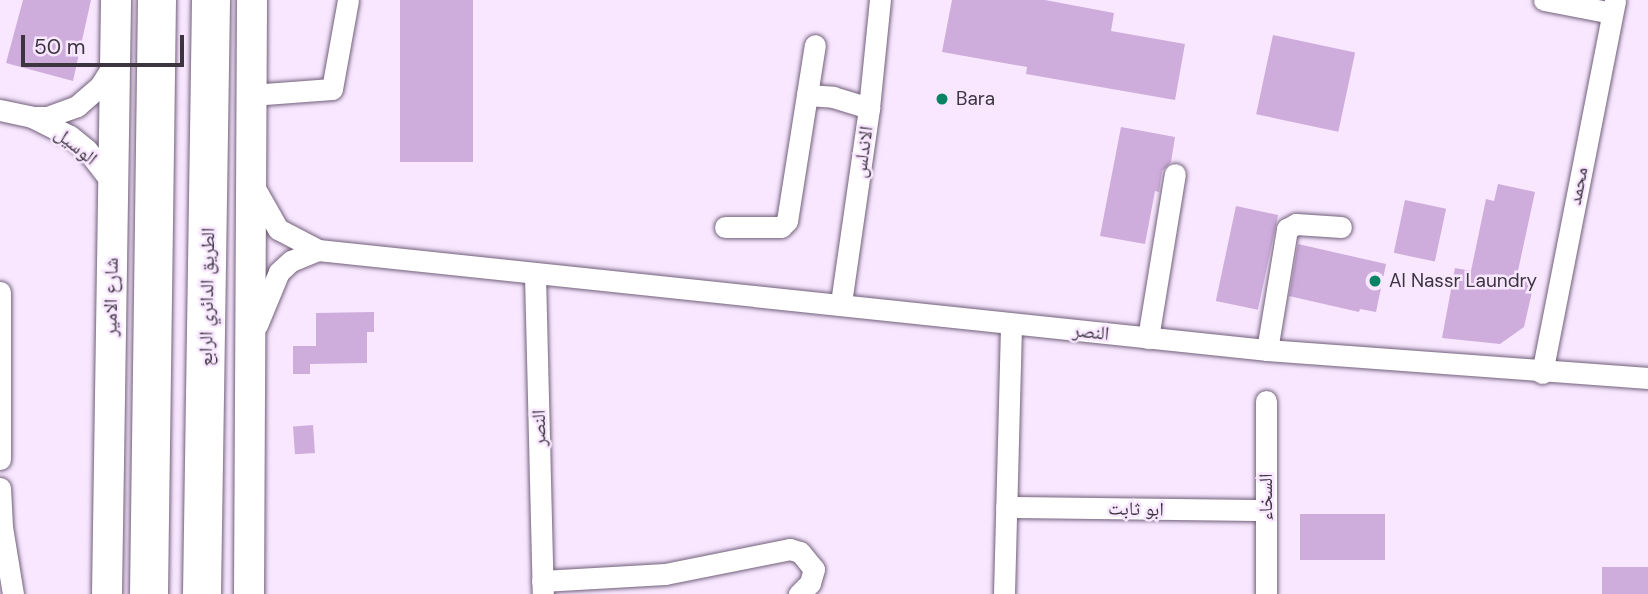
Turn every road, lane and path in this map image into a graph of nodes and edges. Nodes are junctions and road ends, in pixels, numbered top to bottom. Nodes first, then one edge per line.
1 (116, 0) edge
2 (157, 0) edge
3 (211, 0) edge
4 (252, 0) edge
5 (348, 0) edge
6 (880, 0) edge
7 (1544, 0) edge
8 (1614, 7) edge
9 (815, 45) dead end
10 (116, 59) junction
11 (251, 95) junction
12 (807, 95) junction
13 (869, 108) junction
14 (0, 110) edge
15 (32, 117) junction
16 (1175, 174) dead end
17 (250, 178) junction
18 (113, 184) junction
19 (1341, 227) dead end
20 (725, 228) dead end
21 (318, 250) junction
22 (535, 275) junction
23 (0, 292) edge
24 (841, 303) junction
25 (1011, 324) junction
26 (1148, 338) junction
27 (1267, 350) junction
28 (250, 355) junction
29 (1542, 373) junction
30 (1648, 379) edge
31 (1266, 401) dead end
32 (0, 458) edge
33 (0, 488) edge
34 (1006, 507) junction
35 (1265, 510) junction
36 (542, 588) edge
37 (13, 594) edge
38 (107, 594) edge
39 (149, 594) edge
40 (202, 594) edge
41 (249, 594) edge
42 (799, 594) edge
43 (1004, 594) edge
44 (1266, 594) edge

1 - 10 main road, شارع الامير
2 - 39 highway
3 - 40 highway, الطريق الدائري الرابع
4 - 11 main road
5 - 11 street
6 - 13 street, الاندلس
7 - 8 street
8 - 29 street, محمد
9 - 12 street
10 - 15 street, الوسيل
10 - 18 main road, شارع الامير
11 - 17 main road
12 - 13 street
12 - 20 street
13 - 24 street, الاندلس
14 - 15 street, الوسيل
15 - 18 street, الوسيل
16 - 26 street
17 - 21 street, النصر
17 - 28 main road
18 - 38 main road, شارع الامير
19 - 27 street
21 - 22 street, النصر
21 - 28 street
22 - 24 street, النصر
22 - 36 street, النصر
23 - 32 street
24 - 25 street, النصر
25 - 26 street, النصر
25 - 34 street
26 - 27 street, النصر
27 - 29 street, النصر
28 - 41 main road
29 - 30 street, النصر
31 - 35 street, السخاء
33 - 37 street
34 - 35 street, ابو ثابت
34 - 43 street
35 - 44 street, السخاء
36 - 42 street, النصر

